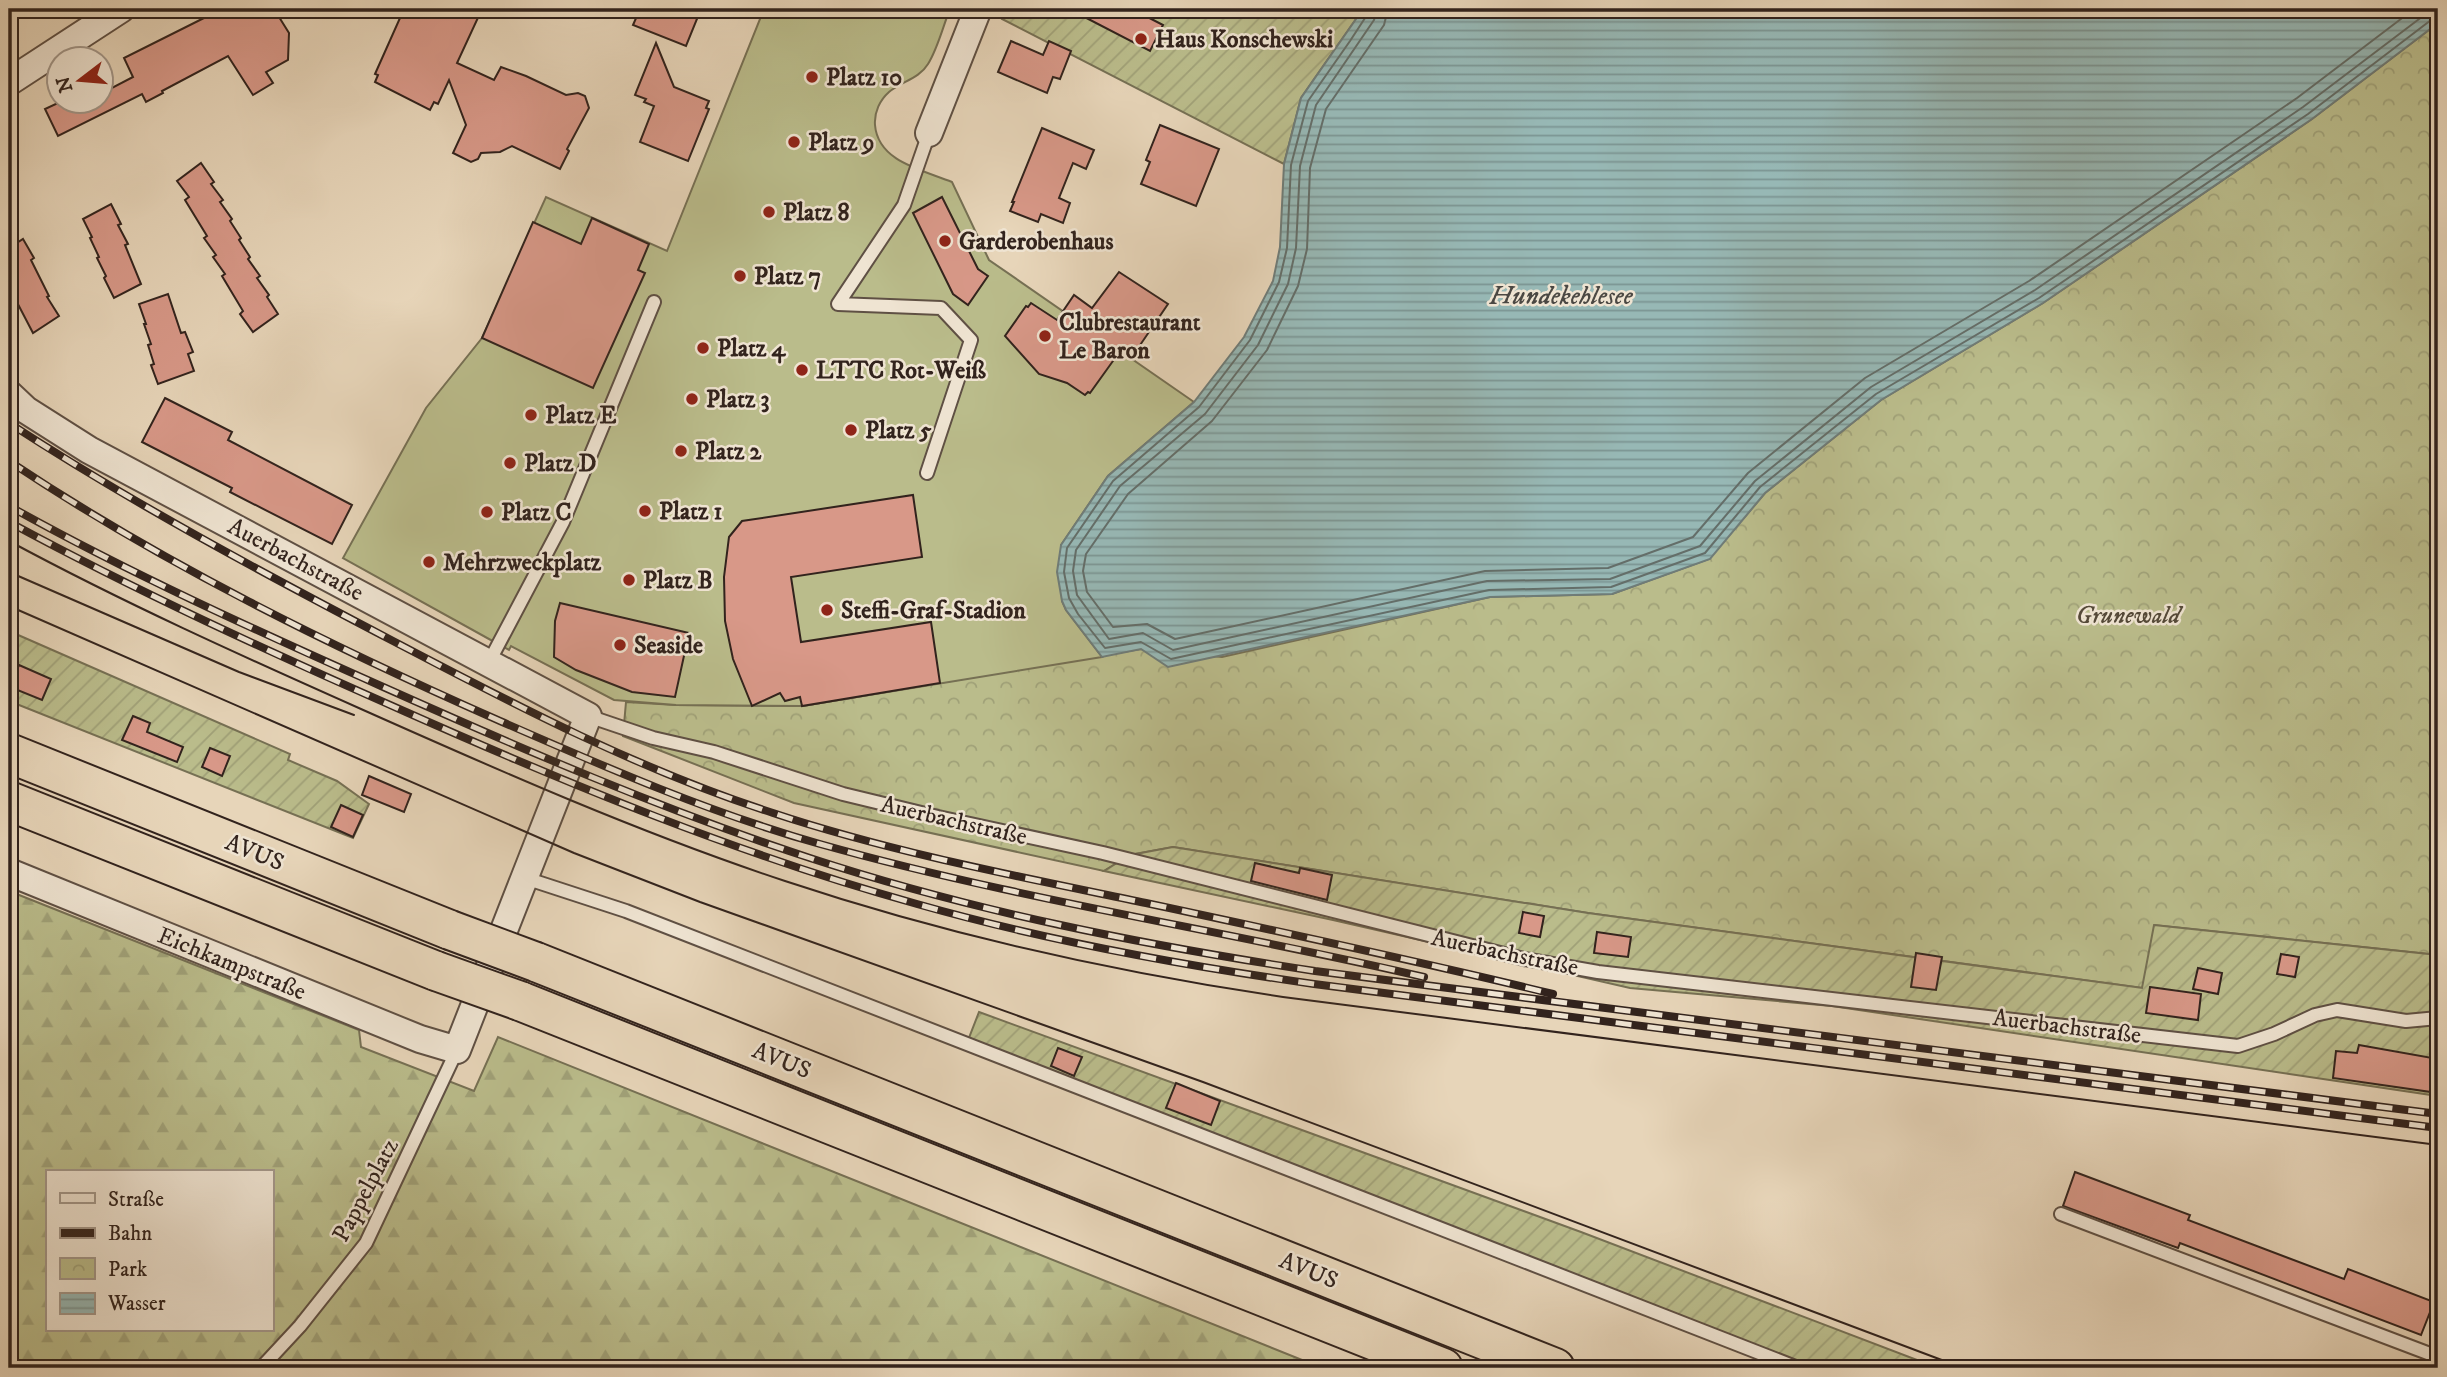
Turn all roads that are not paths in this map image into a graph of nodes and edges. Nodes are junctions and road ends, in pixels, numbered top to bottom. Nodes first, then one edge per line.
1 (121, 9) edge
2 (978, 9) edge
3 (9, 82) edge
4 (929, 134) joint
5 (654, 302) dead end
6 (9, 394) edge
7 (927, 473) dead end
8 (489, 662) junction
9 (588, 716) junction
10 (9, 753) edge
11 (9, 802) edge
12 (9, 872) edge
13 (526, 878) junction
14 (2438, 1018) edge
15 (457, 1050) junction
16 (2061, 1214) dead end
17 (2438, 1357) edge
18 (261, 1368) edge
19 (1443, 1368) edge
20 (1555, 1368) edge
21 (1798, 1368) edge

1 - 3 street
2 - 4 street
4 - 7 lane
5 - 8 lane
6 - 8 street, Auerbachstraße
8 - 9 street, Auerbachstraße
9 - 13 street
9 - 14 lane, Auerbachstraße
10 - 20 highway, AVUS, bridge
11 - 19 highway, AVUS, bridge
12 - 15 street, Eichkampstraße
13 - 15 street
13 - 21 lane
15 - 18 lane, Pappelplatz
16 - 17 lane

